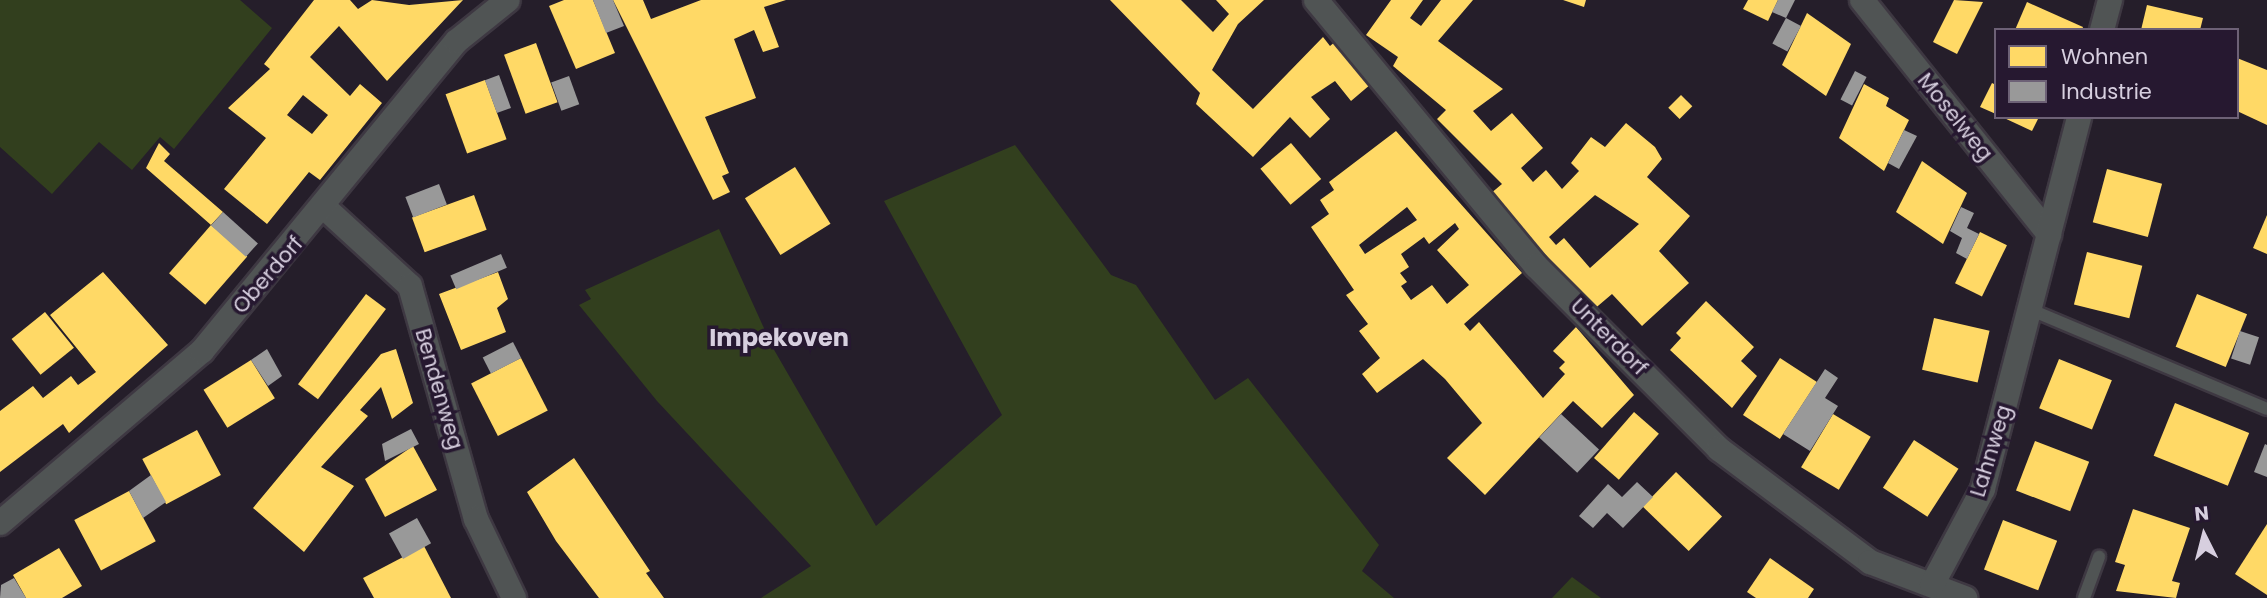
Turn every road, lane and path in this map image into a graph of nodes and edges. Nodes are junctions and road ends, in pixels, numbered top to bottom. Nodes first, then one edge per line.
1 (508, 0) edge
2 (1316, 0) edge
3 (1862, 0) edge
4 (2110, 0) edge
5 (2103, 28) edge
6 (2078, 119) edge
7 (326, 208) junction
8 (2049, 234) junction
9 (2029, 309) junction
10 (2267, 408) edge
11 (0, 523) edge
12 (2099, 557) dead end
13 (1931, 585) junction
14 (514, 598) edge
15 (1965, 598) edge
16 (2084, 598) edge

1 - 7 street, Oberdorf
2 - 13 street, Unterdorf
3 - 8 street, Moselweg
4 - 5 street
6 - 8 street, Lahnweg
7 - 11 street, Oberdorf
7 - 14 street, Bendenweg
8 - 9 street, Lahnweg
9 - 10 lane
9 - 13 street, Lahnweg
12 - 16 lane
13 - 15 street, Unterdorf

